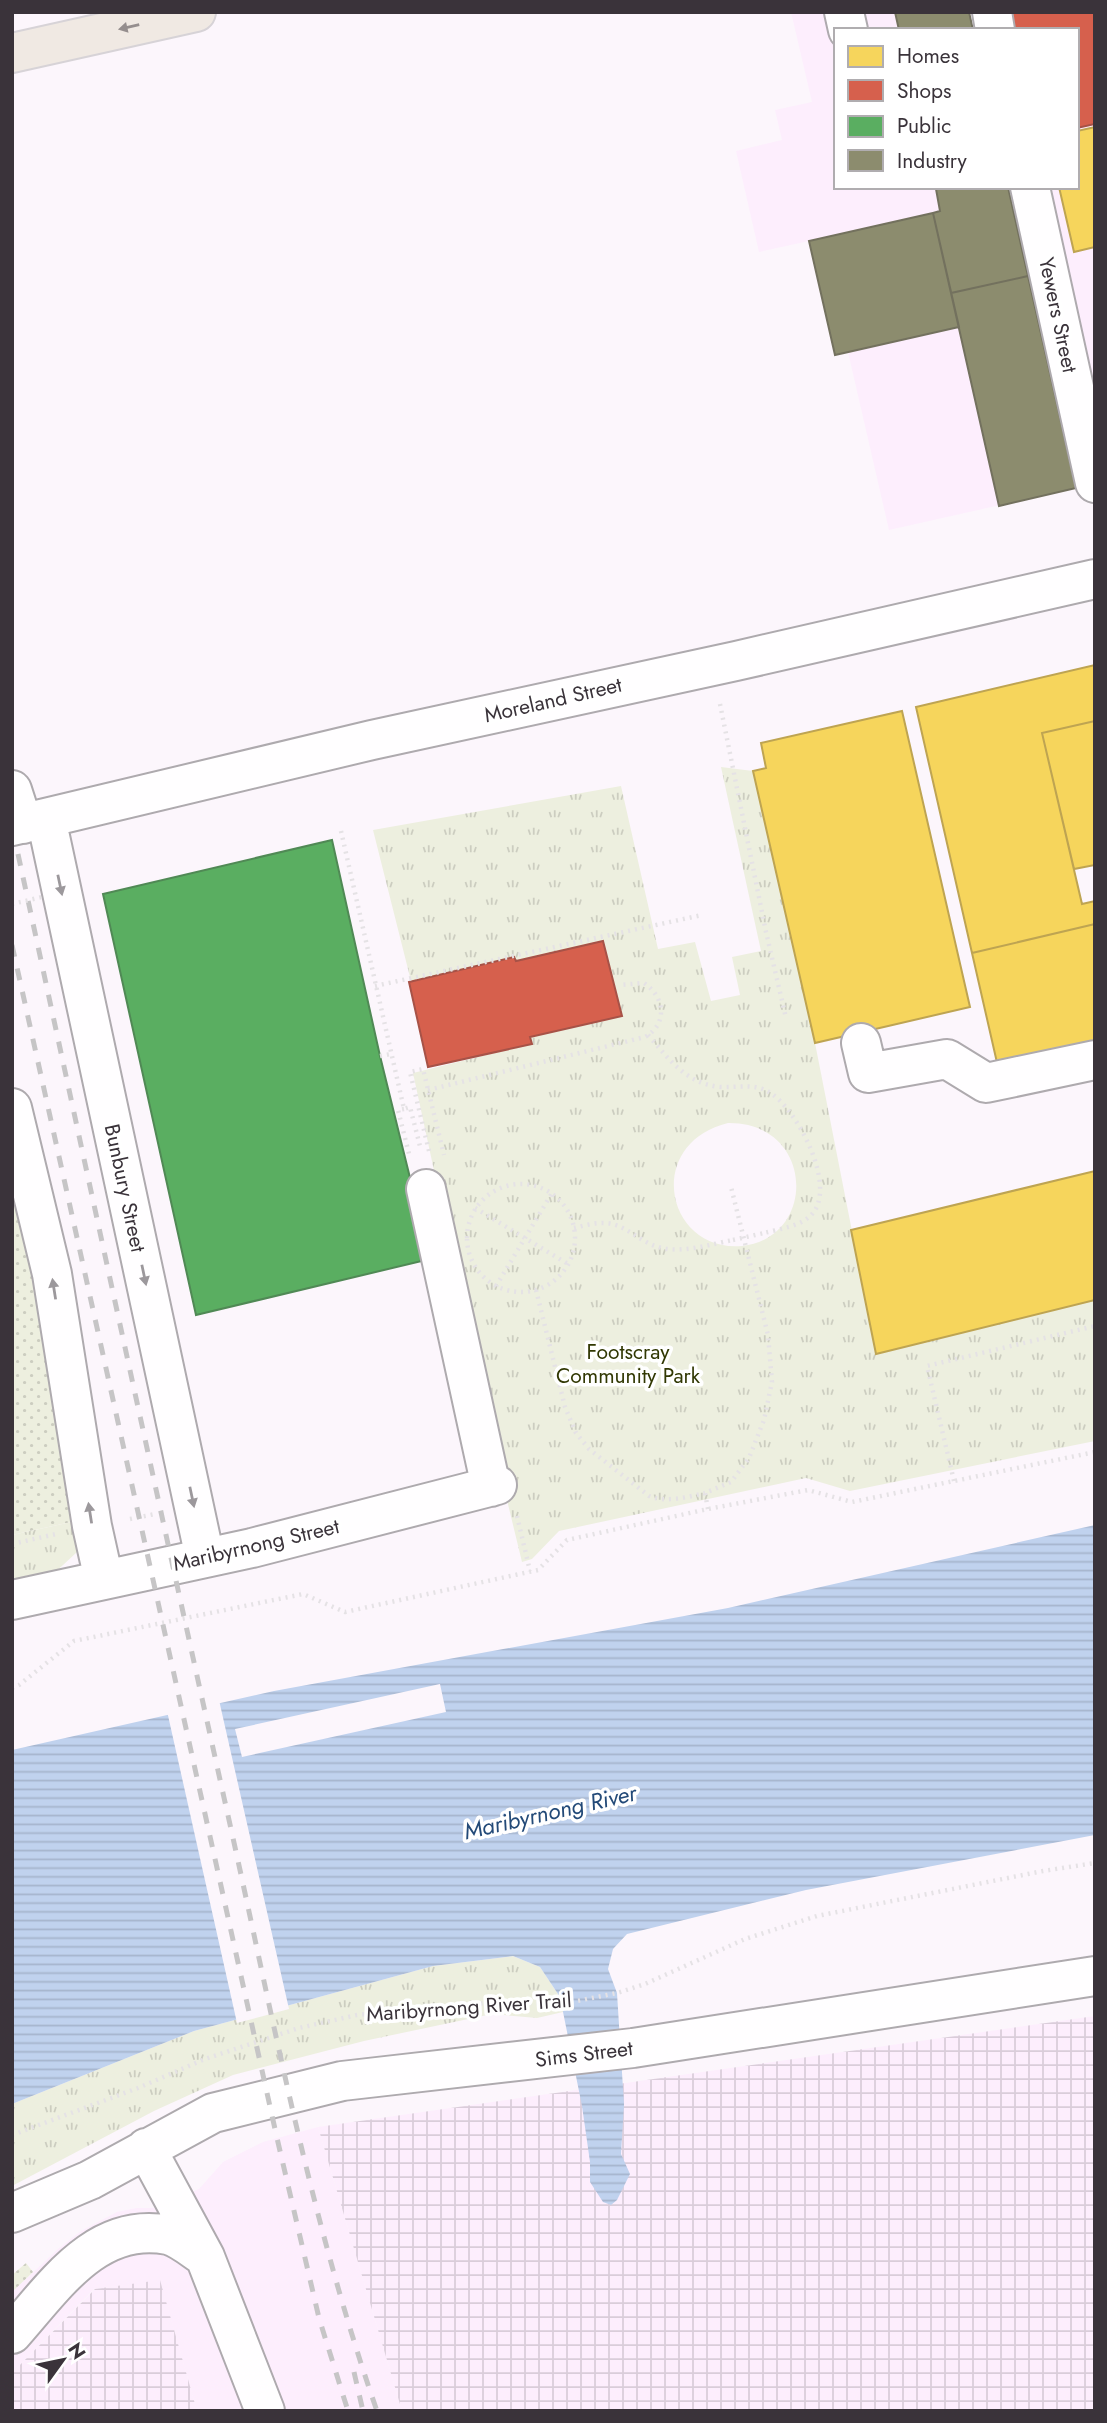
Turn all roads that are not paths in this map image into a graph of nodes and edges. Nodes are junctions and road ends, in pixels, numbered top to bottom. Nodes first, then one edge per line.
1 (196, 12) edge
2 (12, 53) edge
3 (1030, 189) edge
4 (1095, 483) edge
5 (1095, 579) edge
6 (23, 815) edge
7 (861, 1043) dead end
8 (1095, 1060) edge
9 (13, 1113) edge
10 (427, 1170) road end
11 (205, 1558) junction
12 (104, 1580) junction
13 (12, 1600) edge
14 (1095, 1976) edge
15 (146, 2148) junction
16 (90, 2180) junction
17 (12, 2213) edge
18 (12, 2242) edge
19 (205, 2257) junction
20 (12, 2334) edge
21 (265, 2411) edge

1 -> 2 main road
3 - 4 street, Yewers Street
5 - 6 street, Moreland Street
6 -> 11 street, Bunbury Street
7 - 8 street
12 -> 9 street
10 - 11 street, Maribyrnong Street
11 - 12 street, Maribyrnong Street
12 - 13 street, Maribyrnong Street
14 - 15 street, Sims Street
15 - 16 street, Sims Street
15 - 19 street
16 - 17 street, Sims Street
16 - 18 street, Sims Street
19 - 20 street
19 - 21 street

